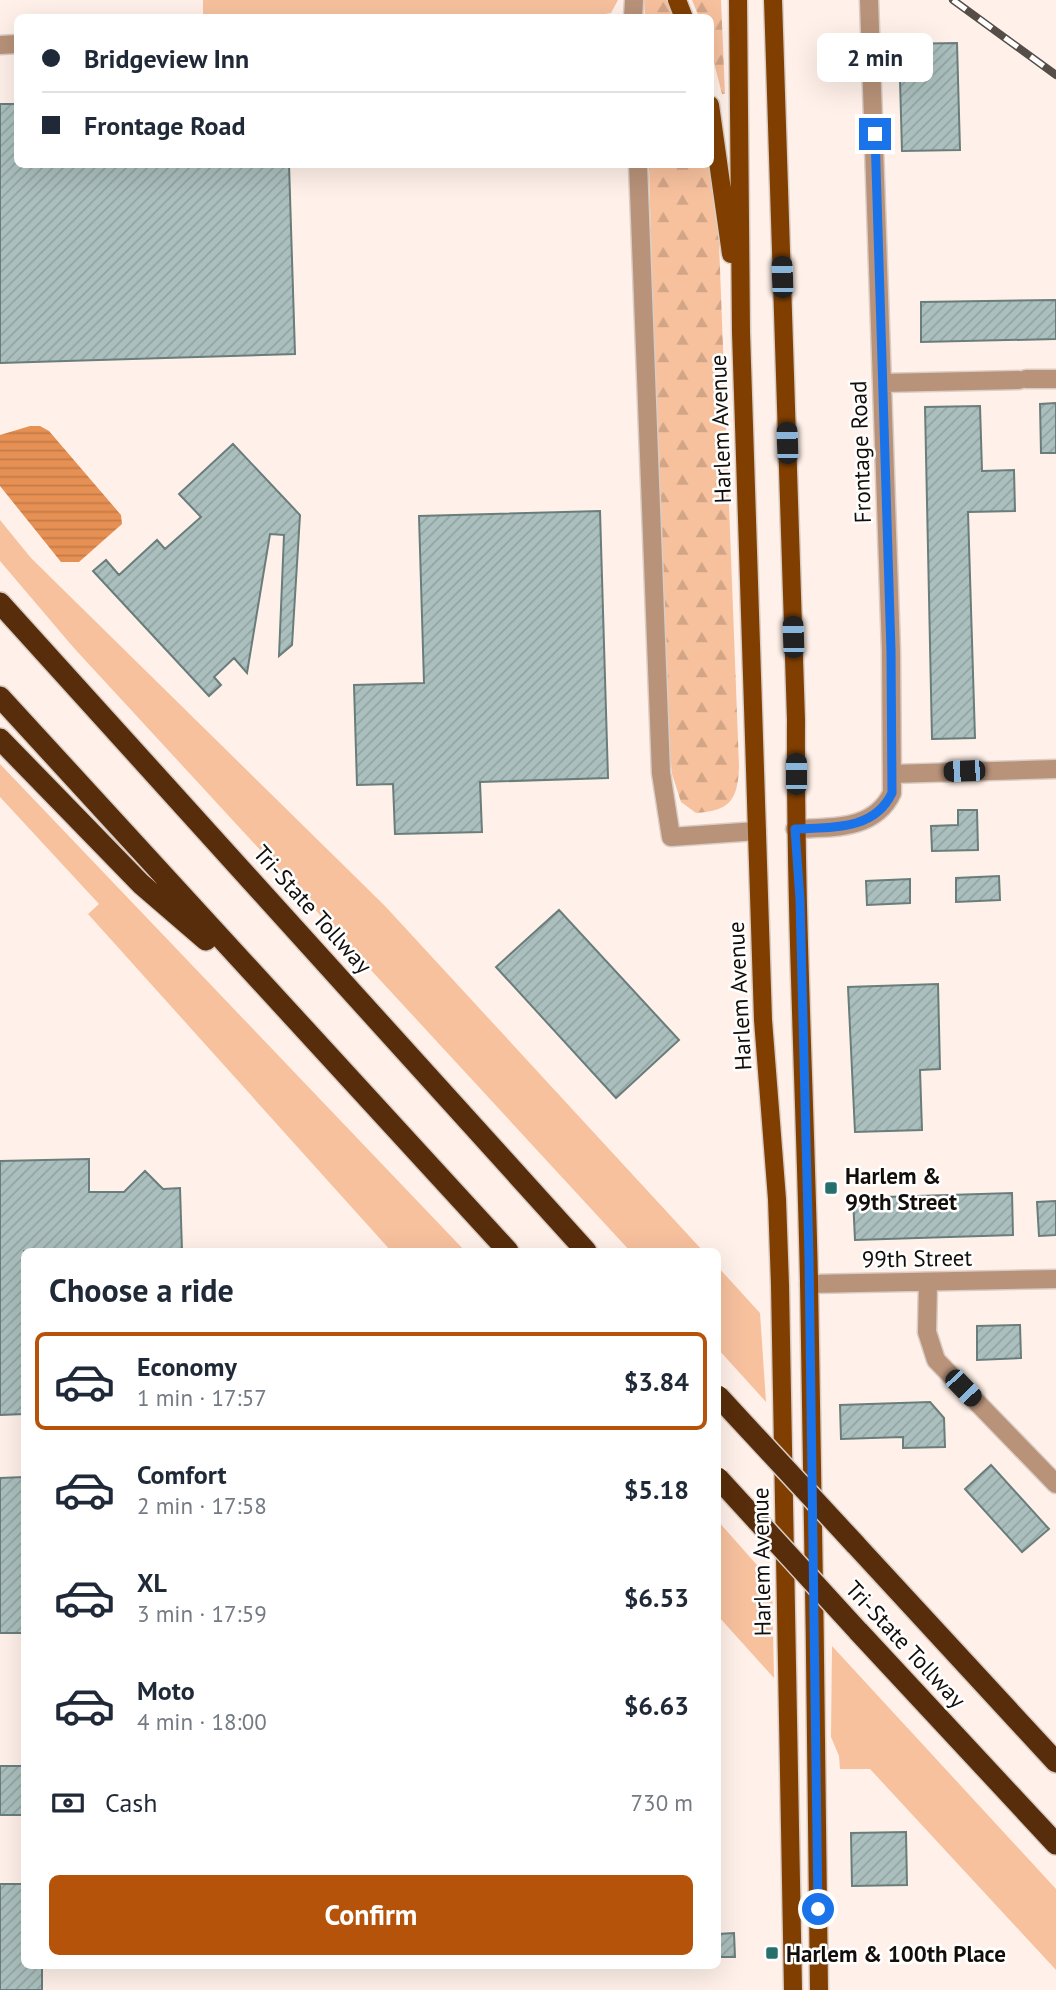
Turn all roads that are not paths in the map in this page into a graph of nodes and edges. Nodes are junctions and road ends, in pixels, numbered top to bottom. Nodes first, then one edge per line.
1 (737, 0) edge
2 (773, 0) edge
3 (869, 0) edge
4 (714, 134) edge
5 (638, 168) edge
6 (741, 332) junction
7 (1056, 379) edge
8 (882, 383) junction
9 (0, 603) edge
10 (0, 697) edge
11 (0, 738) edge
12 (1056, 769) edge
13 (892, 774) junction
14 (795, 829) junction
15 (757, 831) junction
16 (275, 998) junction
17 (505, 1248) edge
18 (583, 1248) edge
19 (1056, 1279) edge
20 (929, 1283) junction
21 (809, 1284) junction
22 (780, 1285) junction
23 (721, 1399) edge
24 (721, 1481) edge
25 (1056, 1484) edge
26 (1056, 1762) edge
27 (1056, 1844) edge
28 (793, 1990) edge
29 (819, 1990) edge

1 - 6 main road, Harlem Avenue
2 - 14 main road
3 - 8 street, Frontage Road
4 - 6 main road
5 - 15 street
6 - 15 main road, Harlem Avenue
7 - 8 street
8 - 13 street, Frontage Road
9 - 18 highway, Tri-State Tollway
10 - 16 highway
11 - 16 highway
12 - 13 street
13 - 14 street, Frontage Road
14 - 21 main road
15 - 22 main road, Harlem Avenue
16 - 17 highway
19 - 20 street, 99th Street
20 - 21 street, 99th Street
20 - 25 street
21 - 22 main road, 99th Street
21 - 29 main road
22 - 28 main road, Harlem Avenue
23 - 26 highway, Tri-State Tollway, bridge
24 - 27 highway, Tri-State Tollway, bridge

